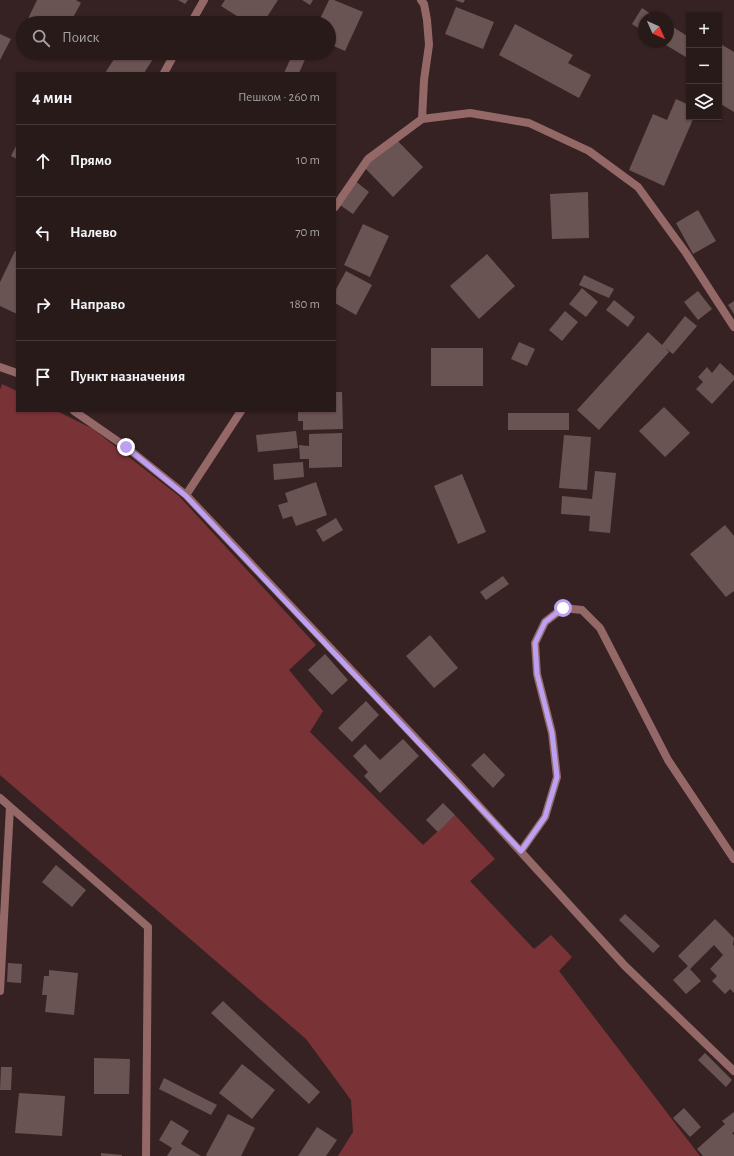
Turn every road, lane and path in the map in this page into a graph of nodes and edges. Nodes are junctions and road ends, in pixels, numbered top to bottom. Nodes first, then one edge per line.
1 (204, 0) edge
2 (421, 0) edge
3 (195, 16) edge
4 (171, 60) edge
5 (165, 72) edge
6 (422, 119) junction
7 (336, 206) edge
8 (734, 327) edge
9 (0, 367) edge
10 (16, 371) edge
11 (75, 412) edge
12 (240, 412) edge
13 (186, 496) junction
14 (0, 798) edge
15 (10, 807) junction
16 (521, 851) junction
17 (734, 859) edge
18 (0, 991) edge
19 (734, 1071) edge
20 (146, 1156) edge

1 - 3 street
2 - 6 street
4 - 5 street
6 - 7 street
6 - 8 street
9 - 10 street
11 - 13 street
12 - 13 street
13 - 16 street
14 - 15 street
15 - 18 street
15 - 20 street
16 - 17 street
16 - 19 street

